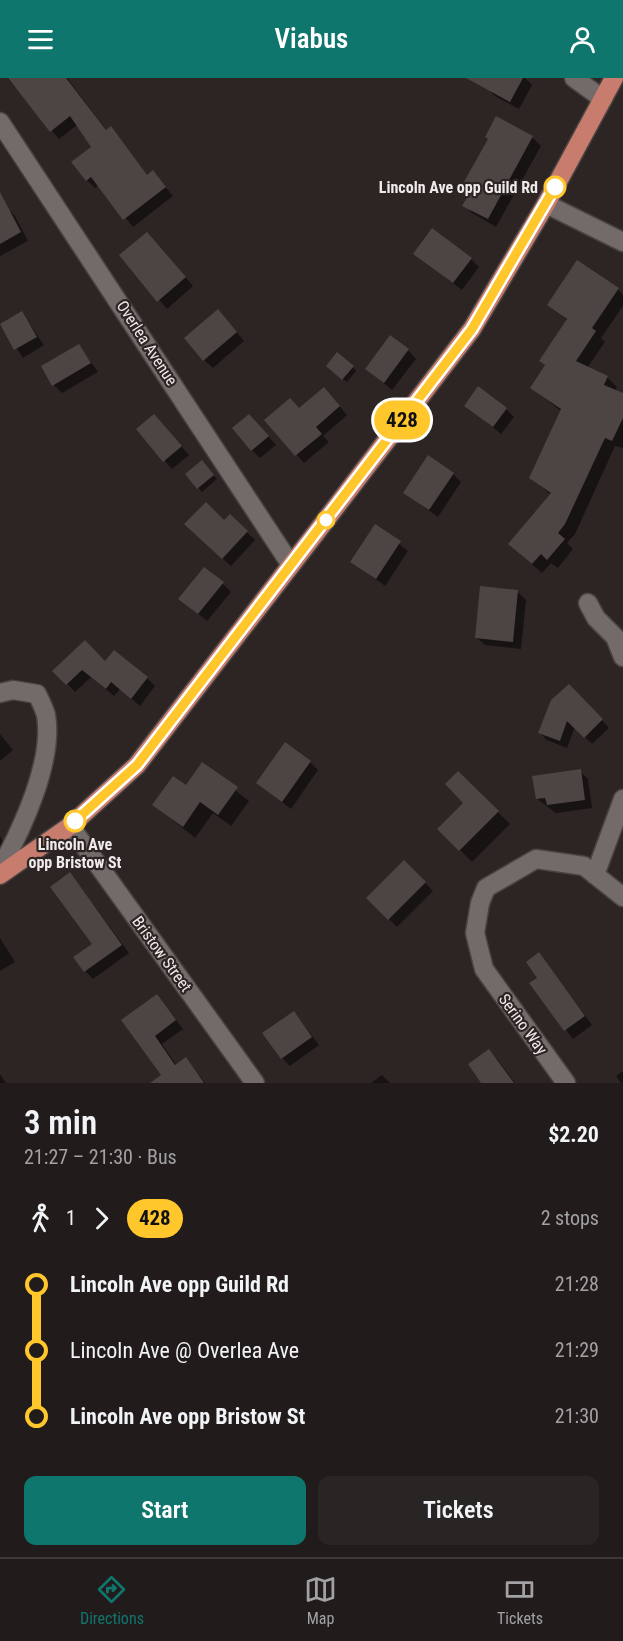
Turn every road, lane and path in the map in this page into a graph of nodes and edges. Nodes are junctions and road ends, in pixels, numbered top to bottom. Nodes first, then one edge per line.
1 (574, 78) edge
2 (614, 78) edge
3 (603, 99) junction
4 (0, 122) edge
5 (546, 204) junction
6 (623, 242) edge
7 (291, 565) junction
8 (588, 603) dead end
9 (623, 657) edge
10 (0, 693) edge
11 (623, 799) edge
12 (70, 826) junction
13 (0, 869) edge
14 (0, 875) edge
15 (595, 875) junction
16 (623, 897) edge
17 (255, 1083) edge
18 (566, 1083) edge

1 - 3 street
2 - 3 main road
3 - 5 main road
4 - 7 street, Overlea Avenue
5 - 6 street
5 - 7 main road
7 - 12 main road
8 - 9 street
10 - 13 street
11 - 15 street
12 - 14 main road
12 - 17 street, Bristow Street
15 - 16 street
15 - 18 street, Serino Way

